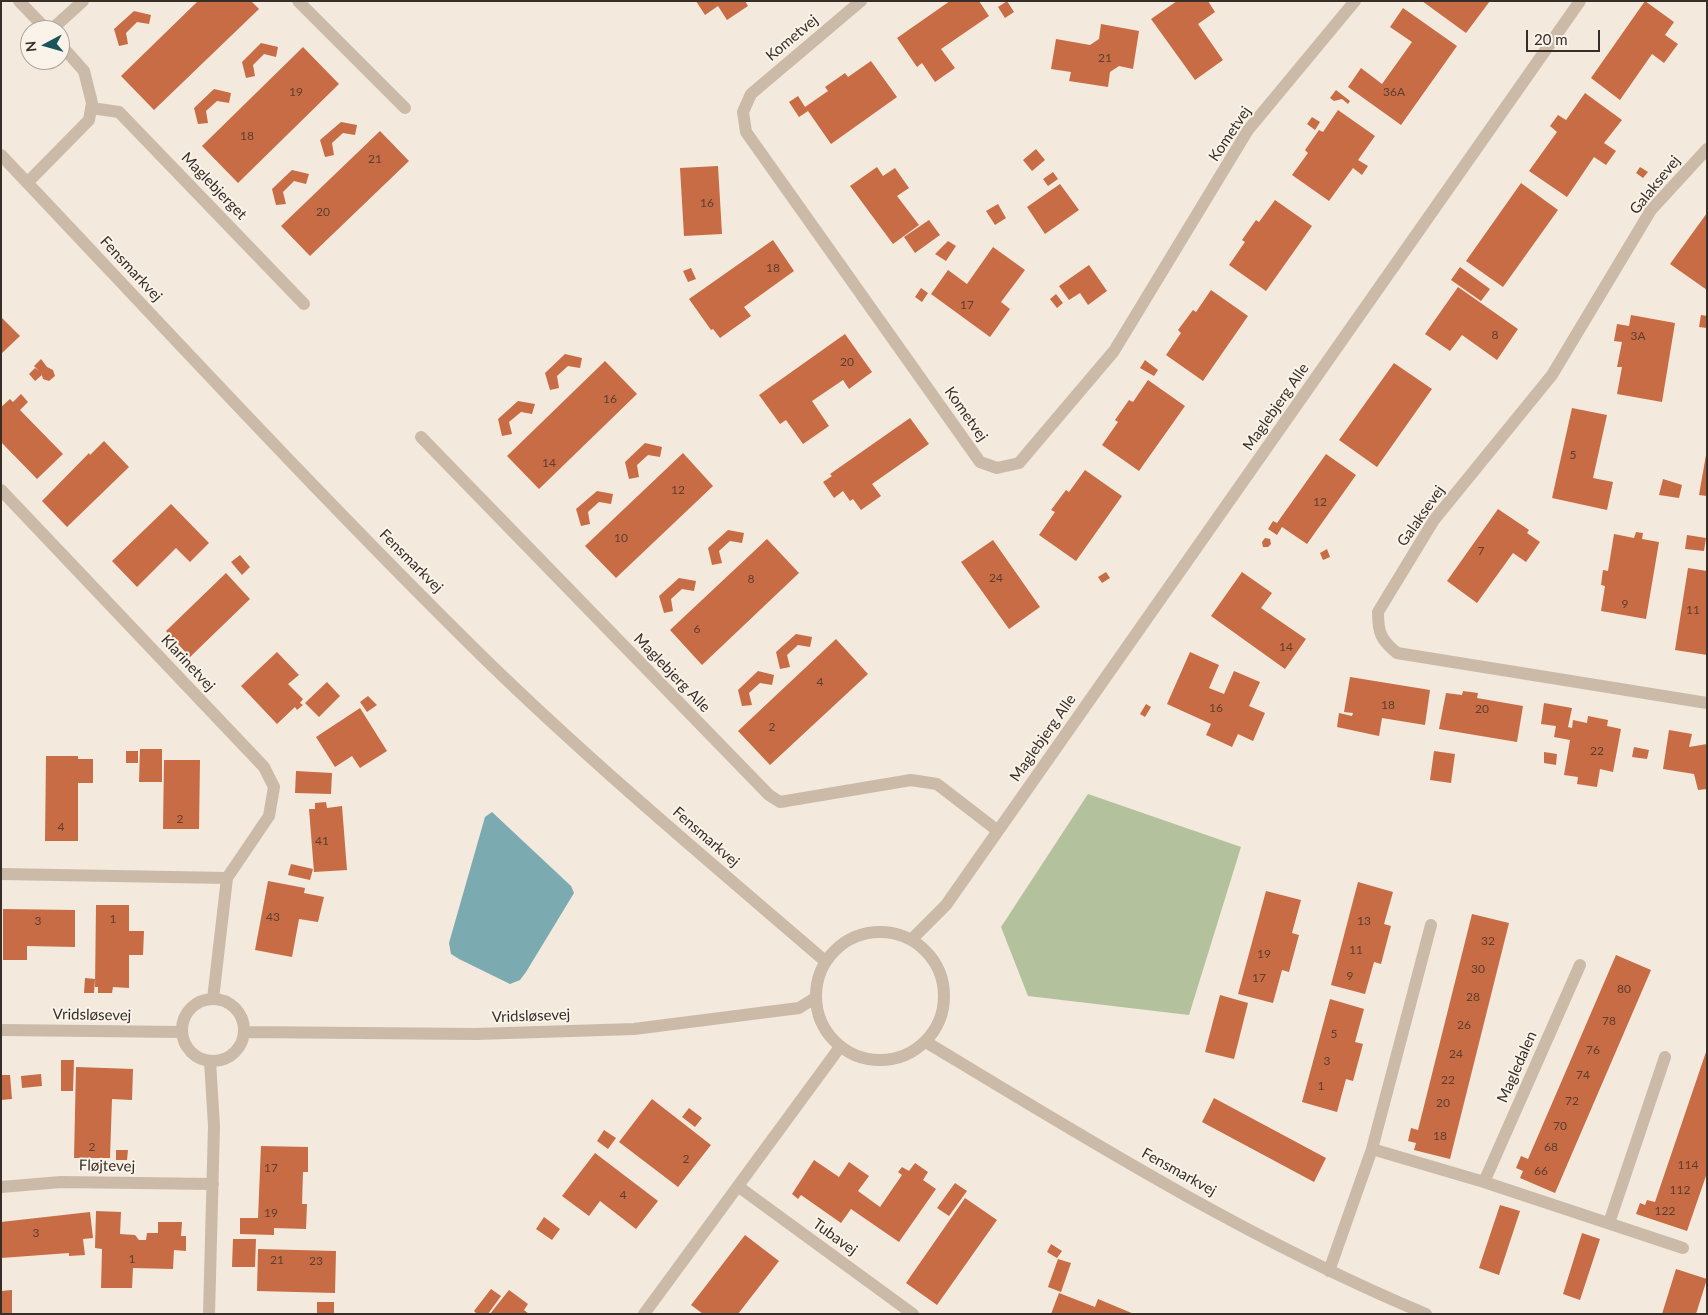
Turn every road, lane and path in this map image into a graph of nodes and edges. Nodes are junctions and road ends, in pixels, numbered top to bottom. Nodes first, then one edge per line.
1 (19, 1) edge
2 (83, 1) edge
3 (298, 1) edge
4 (861, 1) edge
5 (1355, 1) edge
6 (1580, 1) edge
7 (37, 20) edge
8 (63, 20) edge
9 (70, 55) edge
10 (91, 108) junction
11 (404, 108) dead end
12 (1707, 149) edge
13 (1, 155) edge
14 (27, 183) junction
15 (304, 304) dead end
16 (421, 437) dead end
17 (1, 490) edge
18 (1707, 703) edge
19 (998, 831) junction
20 (1, 874) edge
21 (227, 878) junction
22 (1430, 925) dead end
23 (912, 940) junction
24 (825, 961) junction
25 (1580, 965) dead end
26 (815, 998) junction
27 (213, 999) junction
28 (1, 1030) edge
29 (182, 1032) junction
30 (244, 1032) junction
31 (926, 1042) junction
32 (840, 1048) junction
33 (1665, 1057) dead end
34 (210, 1061) junction
35 (1372, 1149) junction
36 (1484, 1182) junction
37 (212, 1184) junction
38 (1, 1187) edge
39 (739, 1187) junction
40 (1609, 1223) junction
41 (1683, 1248) dead end
42 (1329, 1271) junction
43 (209, 1314) edge
44 (644, 1314) edge
45 (913, 1314) edge
46 (1426, 1314) edge

1 - 7 street
2 - 8 street
3 - 11 street
4 - 5 street, Kometvej
6 - 19 street, Maglebjerg Alle
9 - 10 street
10 - 14 street
10 - 15 street, Maglebjerget
12 - 18 street, Galaksevej
13 - 14 street, Fensmarkvej
14 - 24 street, Fensmarkvej
16 - 19 street, Maglebjerg Alle
17 - 21 street, Klarinetvej
19 - 23 street, Maglebjerg Alle
20 - 21 street
21 - 27 street, Klarinetvej
22 - 35 street
23 - 24 street
23 - 31 street
24 - 26 street
25 - 36 street, Magledalen
26 - 30 street, Vridsløsevej
26 - 32 street
27 - 29 street
27 - 30 street
28 - 29 street, Vridsløsevej
29 - 34 street
30 - 34 street
31 - 32 street
31 - 42 street, Fensmarkvej
32 - 39 street
33 - 40 street
34 - 37 street
35 - 36 street
35 - 42 street
36 - 40 street
37 - 38 street, Fløjtevej
37 - 43 street
39 - 44 street
39 - 45 street, Tubavej
40 - 41 street
42 - 46 street, Fensmarkvej

